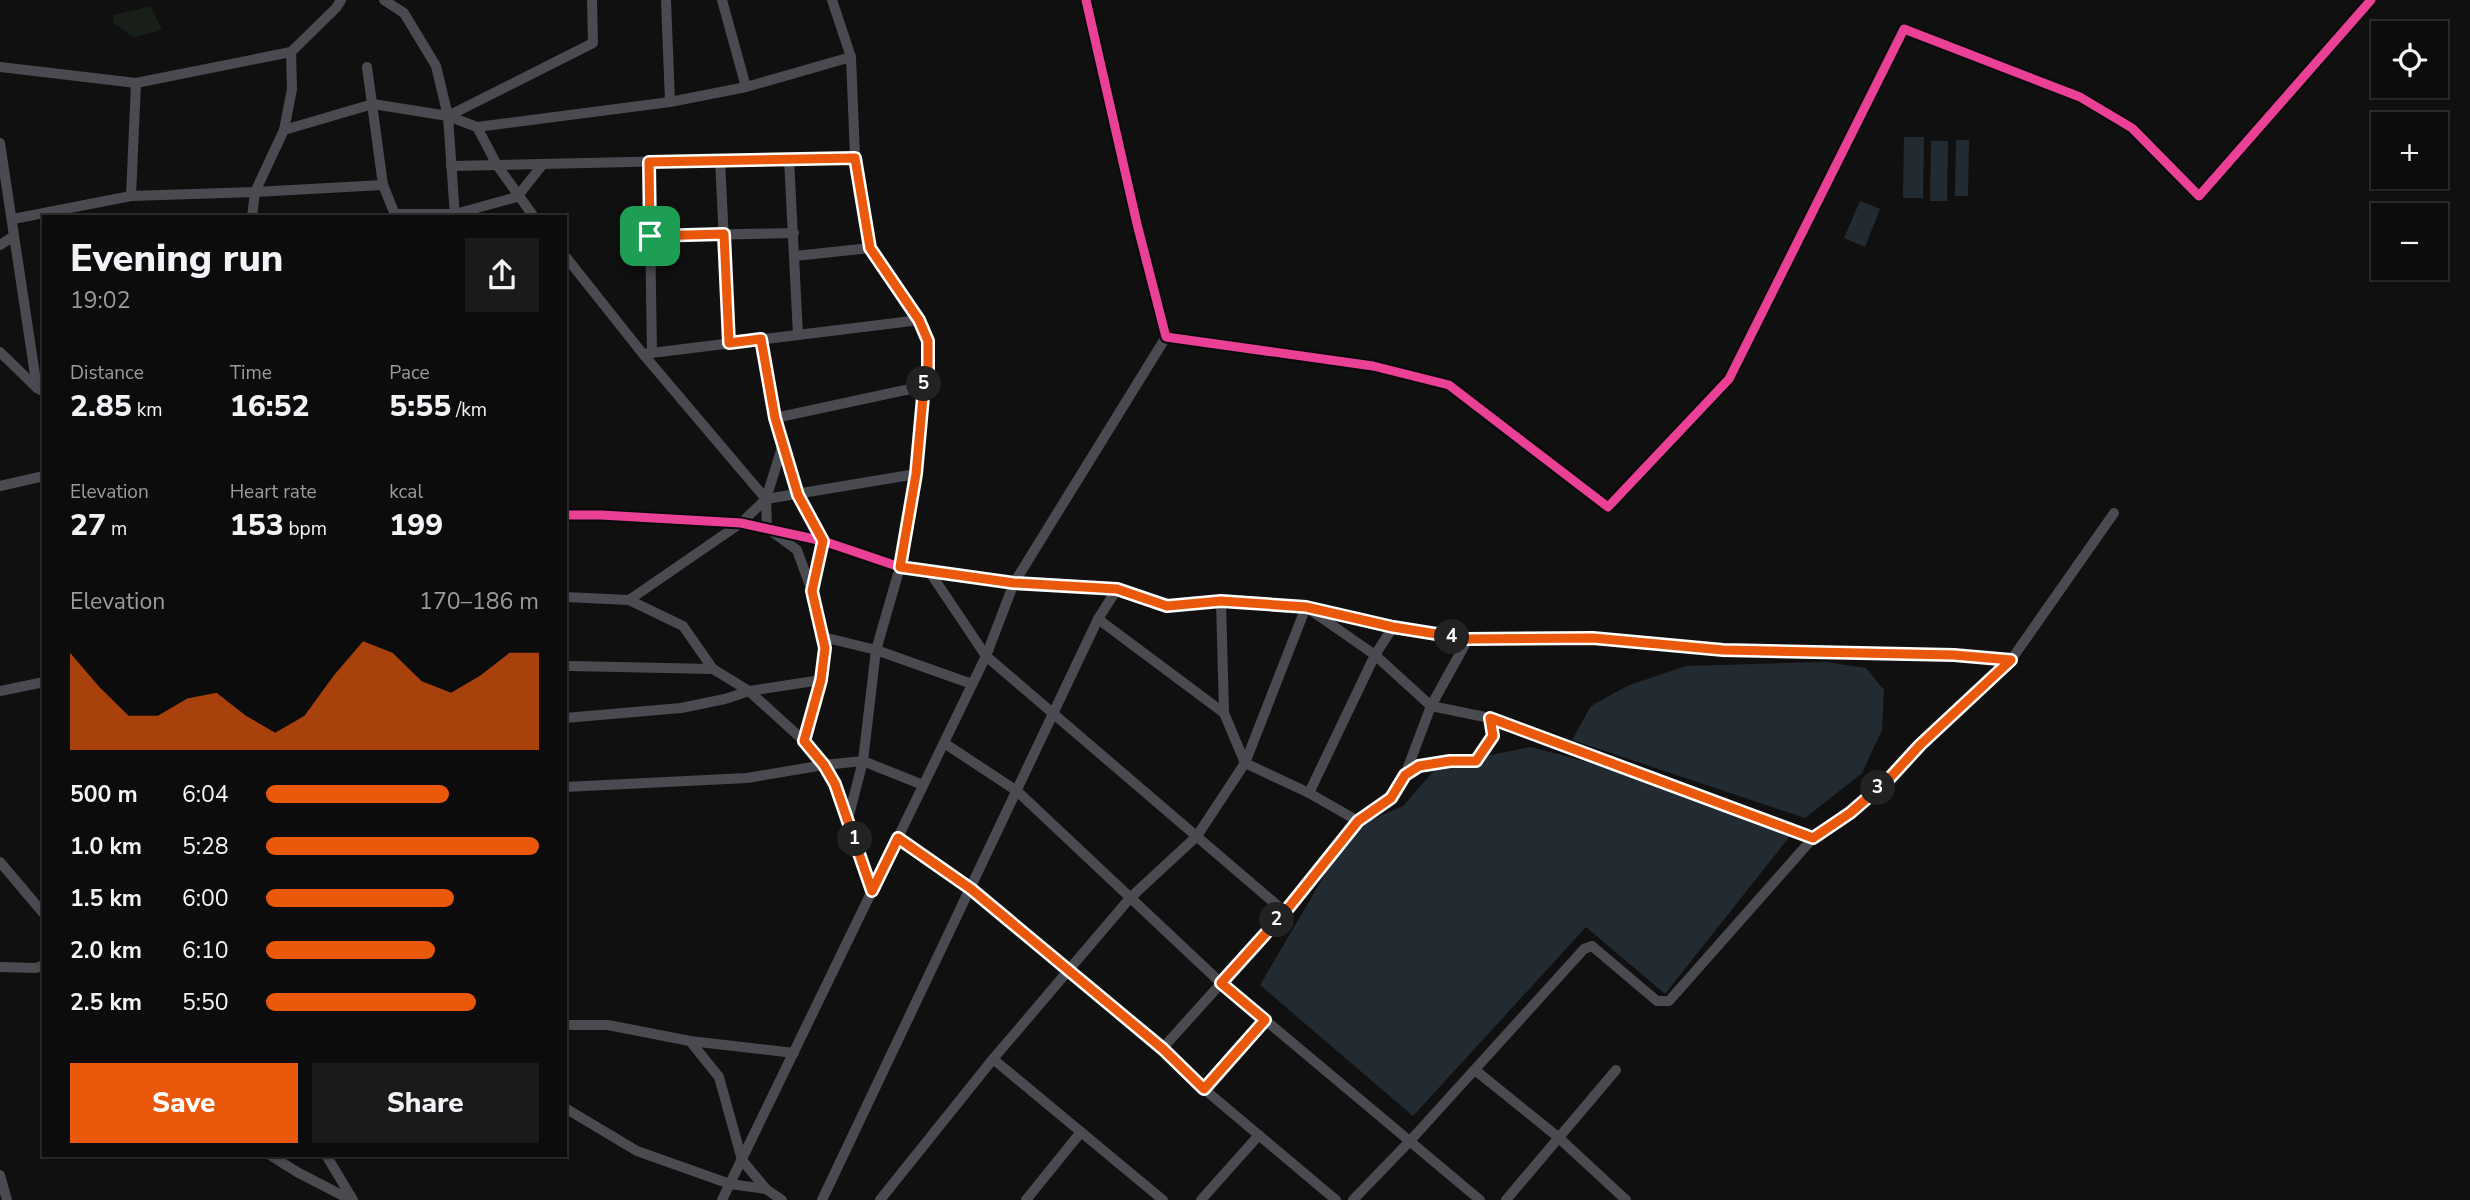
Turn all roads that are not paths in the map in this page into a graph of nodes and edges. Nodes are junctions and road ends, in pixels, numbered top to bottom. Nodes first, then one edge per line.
1 (341, 0) edge
2 (384, 0) edge
3 (592, 0) edge
4 (666, 0) edge
5 (722, 0) edge
6 (832, 0) edge
7 (1086, 0) edge
8 (2371, 0) edge
9 (291, 52) junction
10 (852, 57) junction
11 (0, 66) edge
12 (367, 67) dead end
13 (136, 83) junction
14 (746, 87) junction
15 (670, 102) junction
16 (373, 104) junction
17 (448, 116) junction
18 (477, 127) junction
19 (284, 130) junction
20 (0, 143) edge
21 (855, 158) junction
22 (789, 159) junction
23 (720, 160) junction
24 (649, 162) junction
25 (543, 164) junction
26 (497, 165) junction
27 (451, 166) junction
28 (3, 179) edge
29 (383, 185) junction
30 (255, 192) junction
31 (131, 196) junction
32 (521, 200) junction
33 (252, 215) edge
34 (395, 215) edge
35 (455, 215) edge
36 (524, 215) edge
37 (532, 215) edge
38 (13, 219) junction
39 (794, 233) junction
40 (724, 234) junction
41 (14, 236) junction
42 (650, 236) junction
43 (0, 245) edge
44 (870, 248) junction
45 (795, 256) junction
46 (567, 258) edge
47 (919, 320) junction
48 (798, 335) junction
49 (1166, 337) junction
50 (761, 339) junction
51 (729, 343) junction
52 (0, 352) edge
53 (647, 353) junction
54 (924, 386) junction
55 (40, 390) edge
56 (775, 418) junction
57 (784, 442) junction
58 (916, 474) junction
59 (42, 477) edge
60 (0, 486) edge
61 (798, 495) junction
62 (766, 499) junction
63 (2114, 513) dead end
64 (567, 515) edge
65 (741, 523) junction
66 (767, 528) junction
67 (823, 541) junction
68 (900, 567) junction
69 (929, 571) junction
70 (1014, 583) junction
71 (1117, 589) junction
72 (812, 591) junction
73 (567, 597) edge
74 (629, 600) junction
75 (1221, 601) junction
76 (1306, 607) junction
77 (1098, 619) junction
78 (1393, 627) junction
79 (823, 637) junction
80 (1468, 639) junction
81 (876, 650) junction
82 (1374, 655) junction
83 (986, 656) junction
84 (2011, 660) junction
85 (570, 666) dead end
86 (713, 669) junction
87 (821, 680) junction
88 (42, 682) edge
89 (972, 684) junction
90 (0, 691) edge
91 (749, 691) junction
92 (1431, 706) junction
93 (1054, 712) junction
94 (1224, 713) junction
95 (567, 718) edge
96 (1490, 718) junction
97 (804, 741) junction
98 (944, 743) junction
99 (863, 761) junction
100 (1245, 763) junction
101 (824, 765) junction
102 (1405, 775) junction
103 (923, 785) junction
104 (567, 787) edge
105 (1017, 791) junction
106 (1309, 793) junction
107 (848, 819) junction
108 (1358, 821) junction
109 (1198, 836) junction
110 (898, 838) junction
111 (1813, 838) junction
112 (0, 862) edge
113 (971, 889) junction
114 (872, 891) junction
115 (1130, 898) junction
116 (42, 912) edge
117 (1285, 912) junction
118 (42, 966) edge
119 (0, 967) edge
120 (1067, 971) junction
121 (1221, 983) junction
122 (1265, 1020) junction
123 (567, 1025) edge
124 (690, 1041) junction
125 (1163, 1049) junction
126 (794, 1053) junction
127 (993, 1059) junction
128 (1475, 1070) junction
129 (1616, 1070) dead end
130 (1204, 1089) junction
131 (567, 1109) edge
132 (1081, 1132) junction
133 (1259, 1135) junction
134 (1558, 1137) junction
135 (1409, 1142) junction
136 (274, 1157) edge
137 (327, 1157) edge
138 (742, 1160) junction
139 (0, 1175) edge
140 (730, 1184) junction
141 (766, 1189) junction
142 (7, 1200) edge
143 (352, 1200) edge
144 (722, 1200) edge
145 (782, 1200) edge
146 (822, 1200) edge
147 (880, 1200) edge
148 (1026, 1200) edge
149 (1163, 1200) edge
150 (1201, 1200) edge
151 (1336, 1200) edge
152 (1353, 1200) edge
153 (1480, 1200) edge
154 (1506, 1200) edge
155 (1626, 1200) edge

1 - 9 street
2 - 17 street
3 - 17 street
4 - 15 street
5 - 14 street
6 - 10 street
7 - 49 street
8 - 49 street
9 - 13 street
9 - 19 street
10 - 14 street
10 - 21 street
11 - 13 street
12 - 16 street
13 - 31 street
14 - 15 street
15 - 18 street
16 - 17 street
16 - 19 street
16 - 29 street
17 - 18 street
17 - 27 street
18 - 26 street
19 - 30 street
20 - 28 street
21 - 22 street
21 - 44 street
22 - 23 street
22 - 39 street
23 - 24 street
23 - 40 street
24 - 25 street
24 - 42 street
25 - 26 street
25 - 32 street
26 - 27 street
26 - 32 street
27 - 35 street
28 - 38 street
29 - 30 street
29 - 34 street
30 - 31 street
30 - 33 street
31 - 38 street
32 - 35 street
32 - 36 street
32 - 37 street
34 - 35 street
38 - 41 street
39 - 40 street
39 - 45 street
40 - 42 street
40 - 51 street
41 - 43 street
41 - 55 street
42 - 53 street
44 - 45 street
44 - 47 street
45 - 48 street
46 - 53 street
47 - 48 street
47 - 54 street
48 - 50 street
49 - 70 street
50 - 51 street
50 - 56 street
51 - 53 street
52 - 55 street
53 - 62 street
54 - 56 street
54 - 58 street
56 - 57 street
57 - 61 street
57 - 62 street
58 - 61 street
58 - 68 street
59 - 60 street
61 - 62 street
61 - 67 street
62 - 65 street
62 - 66 street
63 - 84 street
64 - 65 street
65 - 66 street
65 - 74 street
66 - 67 street
66 - 72 street
67 - 68 street
67 - 72 street
68 - 69 street
68 - 81 street
69 - 70 street
69 - 83 street
70 - 71 street
70 - 83 street
71 - 75 street
71 - 77 street
72 - 79 street
73 - 74 street
74 - 86 street
75 - 76 street
75 - 94 street
76 - 78 street
76 - 82 street
76 - 100 street
77 - 93 street
77 - 94 street
78 - 80 street
78 - 82 street
79 - 81 street
79 - 87 street
80 - 84 street
80 - 92 street
81 - 89 street
81 - 99 street
82 - 92 street
82 - 106 street
83 - 89 street
83 - 93 street
84 - 111 street
85 - 86 street
86 - 91 street
87 - 91 street
87 - 97 street
88 - 90 street
89 - 98 street
91 - 95 street
91 - 97 street
92 - 96 street
92 - 102 street
93 - 105 street
93 - 109 street
94 - 100 street
96 - 102 street
96 - 111 street
97 - 101 street
98 - 103 street
98 - 105 street
99 - 101 street
99 - 103 street
99 - 107 street
100 - 106 street
100 - 109 street
101 - 104 street
101 - 107 street
102 - 108 street
103 - 110 street
105 - 113 street
105 - 115 street
106 - 108 street
107 - 114 street
108 - 117 street
109 - 115 street
109 - 117 street
110 - 113 street
110 - 114 street
111 - 128 street
112 - 116 street
113 - 120 street
113 - 146 street
114 - 126 street
115 - 120 street
115 - 121 street
117 - 121 street
118 - 119 street
120 - 125 street
120 - 127 street
121 - 122 street
121 - 125 street
122 - 130 street
122 - 135 street
123 - 124 street
124 - 126 street
124 - 138 street
125 - 130 street
126 - 138 street
127 - 132 street
127 - 147 street
128 - 134 street
128 - 135 street
129 - 134 street
130 - 133 street
131 - 140 street
132 - 148 street
132 - 149 street
133 - 150 street
133 - 151 street
134 - 154 street
134 - 155 street
135 - 152 street
135 - 153 street
136 - 143 street
137 - 143 street
138 - 140 street
138 - 141 street
139 - 142 street
140 - 141 street
140 - 144 street
141 - 145 street

